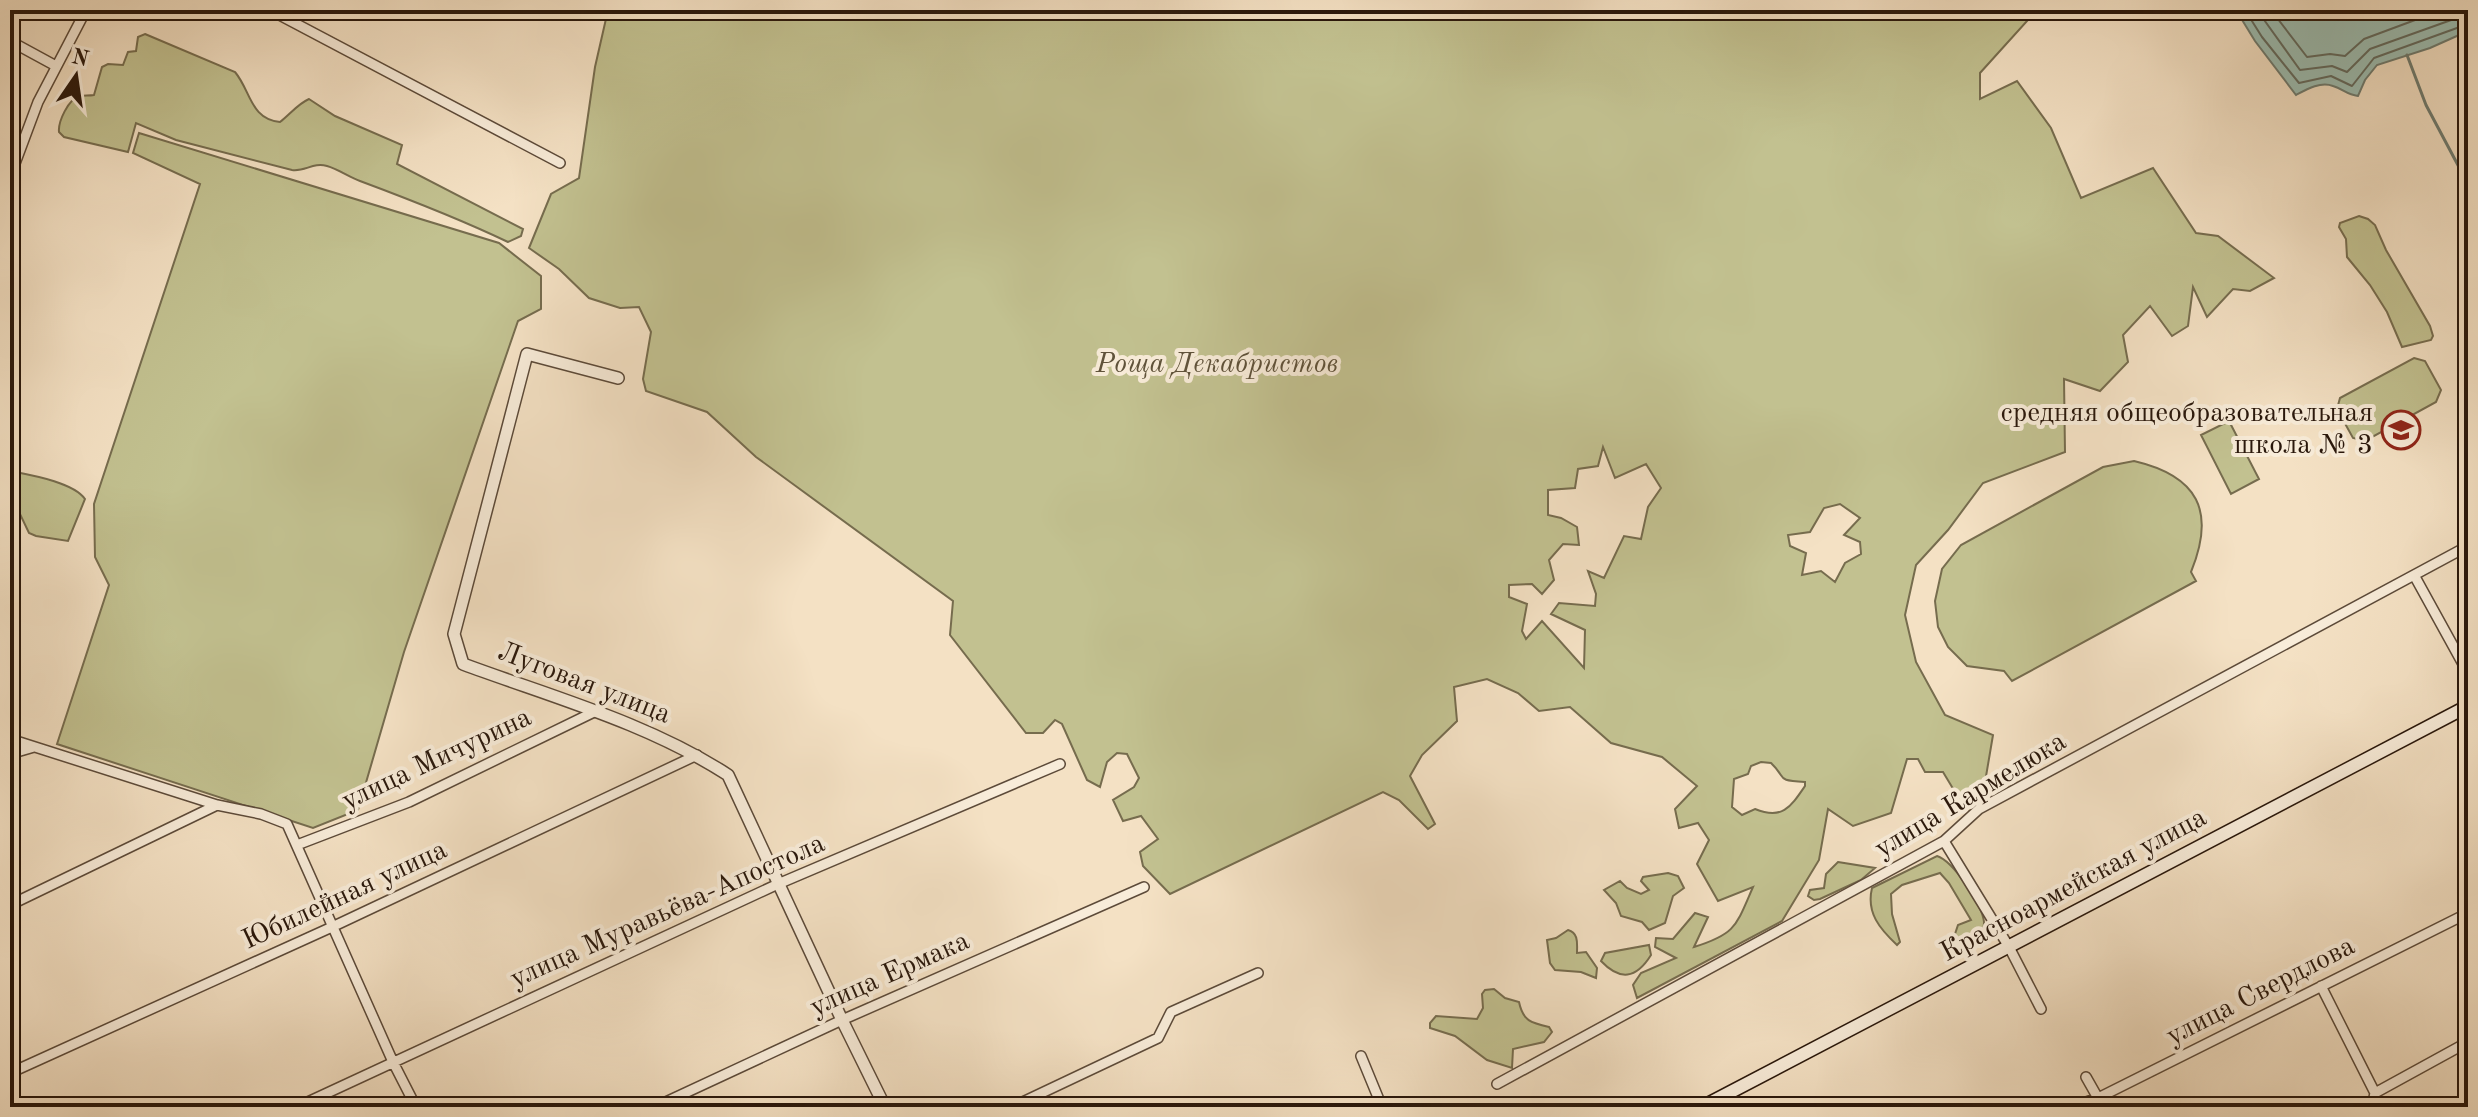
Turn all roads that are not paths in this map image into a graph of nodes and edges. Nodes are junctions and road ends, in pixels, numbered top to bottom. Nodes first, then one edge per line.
1 (86, 10) edge
2 (270, 10) edge
3 (10, 41) edge
4 (56, 66) junction
5 (560, 163) dead end
6 (10, 177) edge
7 (618, 378) dead end
8 (2468, 546) edge
9 (2414, 575) junction
10 (2468, 673) edge
11 (2468, 706) edge
12 (594, 712) junction
13 (10, 739) edge
14 (36, 747) junction
15 (10, 754) edge
16 (697, 755) junction
17 (1060, 764) dead end
18 (217, 805) junction
19 (1944, 841) junction
20 (297, 845) junction
21 (778, 884) junction
22 (1144, 887) dead end
23 (10, 905) edge
24 (2468, 913) edge
25 (332, 927) junction
26 (2009, 947) junction
27 (1258, 973) dead end
28 (2321, 986) junction
29 (2041, 1009) dead end
30 (842, 1020) junction
31 (2468, 1042) edge
32 (1361, 1056) dead end
33 (393, 1062) junction
34 (10, 1073) edge
35 (2086, 1077) dead end
36 (1497, 1084) dead end
37 (2375, 1093) junction
38 (2101, 1102) edge
39 (1380, 1103) edge
40 (297, 1107) edge
41 (416, 1107) edge
42 (655, 1107) edge
43 (885, 1107) edge
44 (1012, 1107) edge
45 (1361, 1107) edge
46 (1702, 1107) edge
47 (2072, 1107) edge
48 (2372, 1107) edge

1 - 4 street
2 - 5 street
3 - 4 street
4 - 6 street
7 - 12 street, Луговая улица
8 - 9 street, улица Кармелюка
9 - 10 street
9 - 19 street, улица Кармелюка
11 - 26 main road, Красноармейская улица
12 - 16 street, Луговая улица
12 - 20 street, улица Мичурина
13 - 14 street
14 - 15 street
14 - 18 street
16 - 21 street, Луговая улица
16 - 25 street, Юбилейная улица
17 - 21 street, улица Муравьёва-Апостола
18 - 20 street
18 - 23 street
19 - 26 street
19 - 36 street, улица Кармелюка
20 - 25 street
21 - 30 street, Луговая улица
21 - 33 street, улица Муравьёва-Апостола
22 - 30 street, улица Ермака
24 - 28 street, улица Свердлова
25 - 33 street
25 - 34 street, Юбилейная улица
26 - 29 street
26 - 46 main road, Красноармейская улица
27 - 44 street
28 - 37 street
28 - 38 street, улица Свердлова
30 - 42 street, улица Ермака
30 - 43 street, Луговая улица
31 - 37 street
32 - 39 street
33 - 40 street, улица Муравьёва-Апостола
33 - 41 street
35 - 38 street
37 - 48 street
38 - 47 street, улица Свердлова
39 - 45 street

